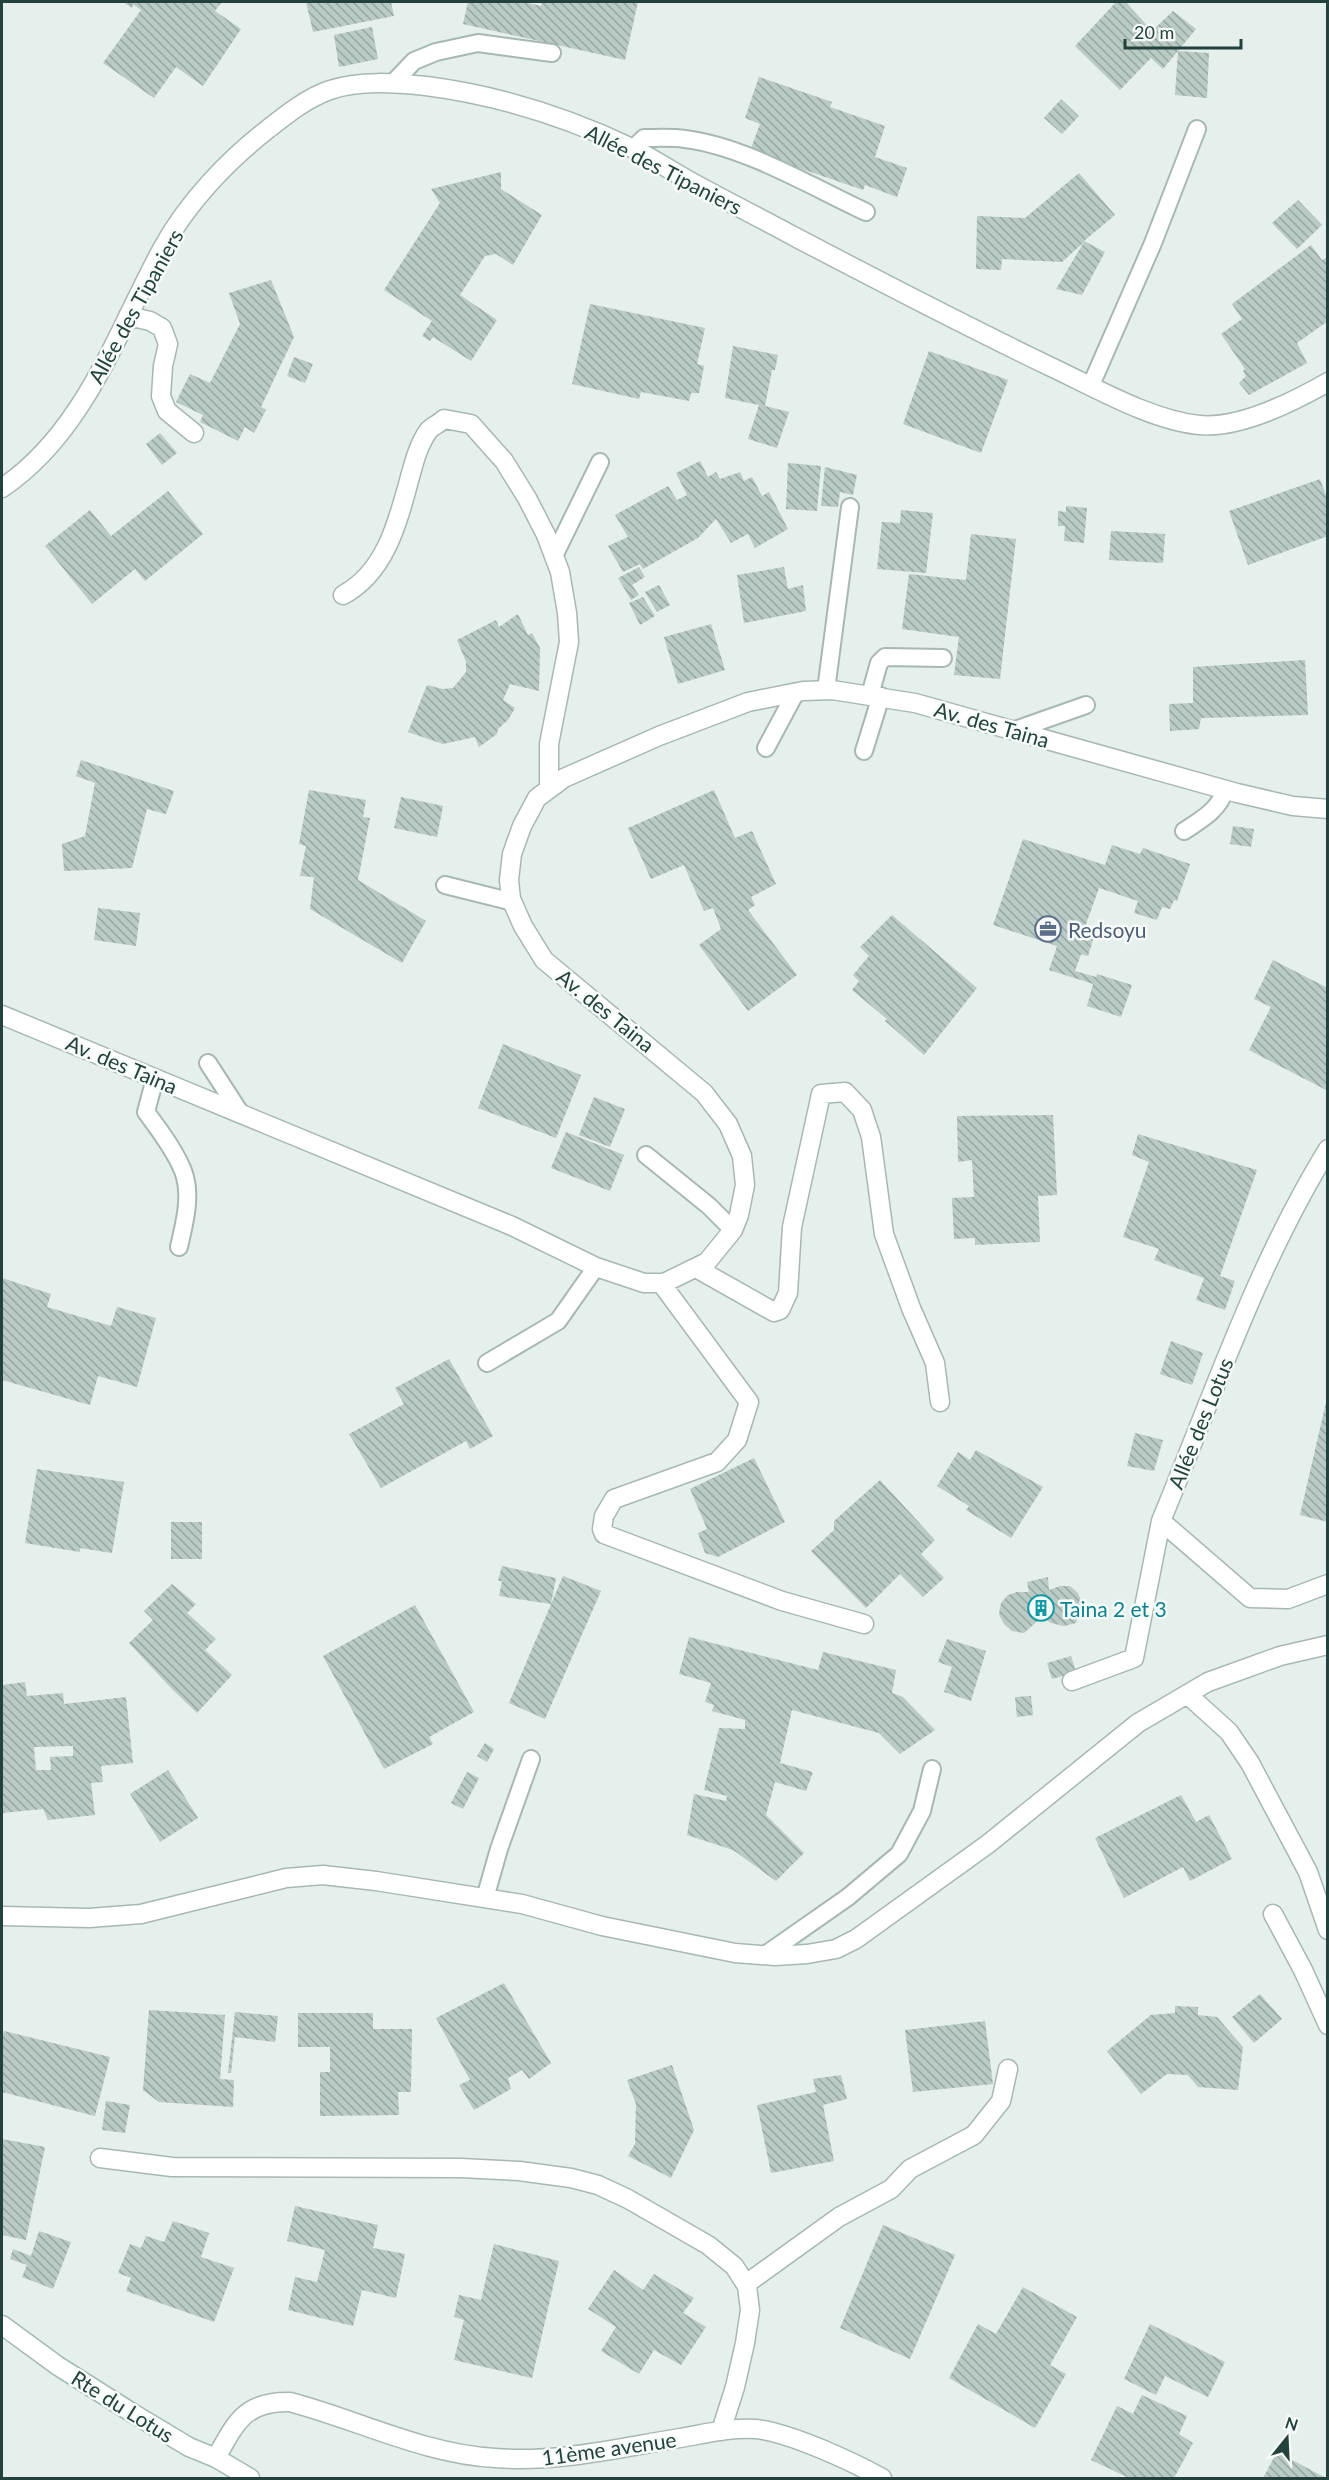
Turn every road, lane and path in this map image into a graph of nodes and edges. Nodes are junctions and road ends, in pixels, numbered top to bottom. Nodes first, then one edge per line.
1 (552, 53) dead end
2 (393, 83) junction
3 (1197, 129) dead end
4 (633, 149) junction
5 (866, 212) dead end
6 (128, 316) junction
7 (1328, 382) edge
8 (1091, 385) junction
9 (194, 433) dead end
10 (600, 462) dead end
11 (2, 488) edge
12 (850, 507) dead end
13 (554, 556) junction
14 (343, 595) dead end
15 (943, 658) dead end
16 (826, 690) junction
17 (796, 692) junction
18 (875, 695) junction
19 (1086, 705) dead end
20 (1015, 730) junction
21 (766, 748) dead end
22 (864, 751) dead end
23 (549, 789) junction
24 (1225, 790) junction
25 (1328, 809) edge
26 (1184, 831) dead end
27 (445, 885) dead end
28 (513, 902) junction
29 (2, 1015) edge
30 (208, 1063) dead end
31 (155, 1078) junction
32 (241, 1114) junction
33 (1328, 1149) edge
34 (646, 1155) dead end
35 (733, 1230) junction
36 (179, 1247) dead end
37 (596, 1267) junction
38 (696, 1268) junction
39 (661, 1283) junction
40 (487, 1363) dead end
41 (940, 1402) dead end
42 (1161, 1521) junction
43 (1328, 1584) edge
44 (864, 1624) dead end
45 (1328, 1645) edge
46 (1072, 1681) dead end
47 (1187, 1694) junction
48 (531, 1759) dead end
49 (932, 1769) dead end
50 (485, 1898) junction
51 (1273, 1914) dead end
52 (2, 1916) edge
53 (1328, 1930) edge
54 (765, 1955) junction
55 (1328, 2025) edge
56 (1008, 2068) dead end
57 (100, 2158) dead end
58 (746, 2284) junction
59 (2, 2325) edge
60 (721, 2431) junction
61 (216, 2458) junction
62 (250, 2478) edge
63 (882, 2478) edge

1 - 2 lane
2 - 4 street, Allée des Tipaniers
2 - 6 street, Allée des Tipaniers
3 - 8 lane
4 - 5 lane
4 - 8 street, Allée des Tipaniers
6 - 9 street
6 - 11 street, Allée des Tipaniers
7 - 8 street, Allée des Tipaniers
10 - 13 lane
12 - 16 lane
13 - 14 street
13 - 23 street
15 - 18 lane
16 - 17 street, Av. des Taina
16 - 18 street, Av. des Taina
17 - 21 lane
17 - 23 street, Av. des Taina
18 - 20 street, Av. des Taina
18 - 22 lane
19 - 20 lane
20 - 24 street, Av. des Taina
23 - 28 street, Av. des Taina
24 - 25 street, Av. des Taina
24 - 26 lane
27 - 28 lane
28 - 35 street, Av. des Taina
29 - 31 street, Av. des Taina
30 - 32 lane
31 - 32 street, Av. des Taina
31 - 36 lane
32 - 37 street, Av. des Taina
33 - 42 street, Allée des Lotus
34 - 35 lane
35 - 38 street, Av. des Taina
37 - 39 street, Av. des Taina
37 - 40 lane
38 - 39 street, Av. des Taina
38 - 41 street
39 - 44 street
42 - 43 street
42 - 46 street, Allée des Lotus
45 - 47 street
47 - 53 street
47 - 54 street
48 - 50 lane
49 - 54 lane
50 - 52 street
50 - 54 street
51 - 55 street
56 - 58 street
57 - 58 street
58 - 60 street
59 - 61 street, Rte du Lotus
60 - 61 street, 11ème avenue
60 - 63 street, 11ème avenue
61 - 62 street, Rte du Lotus

